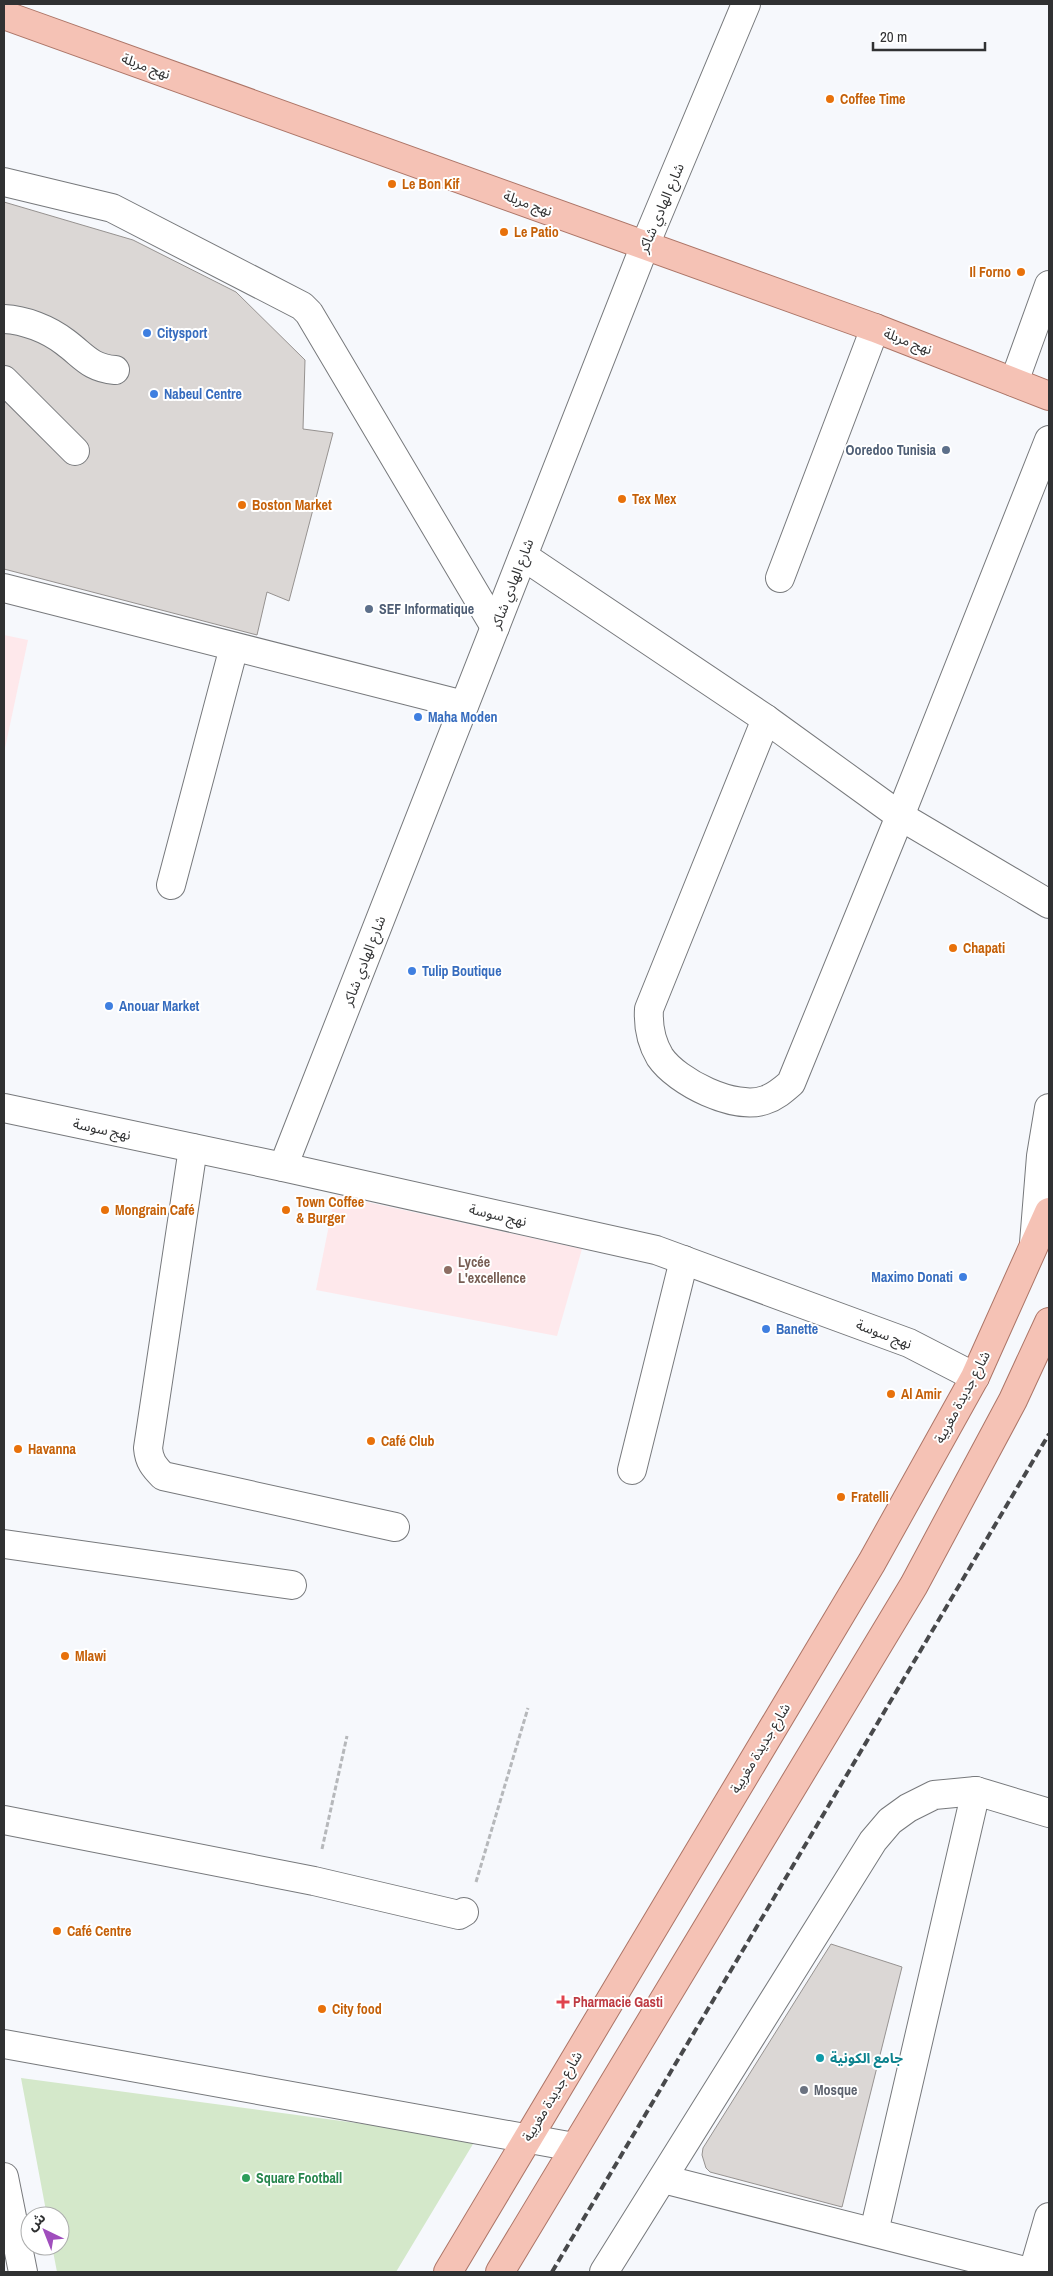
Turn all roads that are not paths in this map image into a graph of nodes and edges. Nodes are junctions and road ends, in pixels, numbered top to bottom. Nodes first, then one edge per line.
1 (746, 4) edge
2 (4, 15) edge
3 (4, 182) edge
4 (645, 245) junction
5 (1049, 285) edge
6 (4, 319) edge
7 (874, 328) junction
8 (115, 370) dead end
9 (4, 380) edge
10 (1014, 382) junction
11 (1049, 396) edge
12 (1049, 440) edge
13 (75, 451) dead end
14 (523, 556) junction
15 (780, 578) dead end
16 (4, 588) edge
17 (495, 627) junction
18 (234, 647) junction
19 (464, 705) junction
20 (766, 719) junction
21 (900, 816) junction
22 (171, 885) dead end
23 (1049, 904) edge
24 (4, 1108) edge
25 (1049, 1108) edge
26 (193, 1148) junction
27 (283, 1167) junction
28 (1049, 1212) edge
29 (1034, 1246) junction
30 (684, 1260) junction
31 (1049, 1322) edge
32 (975, 1377) junction
33 (632, 1470) dead end
34 (395, 1527) dead end
35 (4, 1544) edge
36 (292, 1585) dead end
37 (976, 1791) junction
38 (1049, 1812) edge
39 (4, 1820) edge
40 (464, 1912) road end
41 (4, 2044) edge
42 (527, 2138) junction
43 (574, 2147) junction
44 (4, 2177) edge
45 (663, 2179) junction
46 (1049, 2216) edge
47 (874, 2232) junction
48 (23, 2272) edge
49 (448, 2272) edge
50 (500, 2272) edge
51 (604, 2272) edge
52 (1031, 2272) edge

1 - 4 street, شارع الهادي شاكر
2 - 4 main road, نهج مربلة
3 - 17 street
4 - 7 main road, نهج مربلة
4 - 14 street, شارع الهادي شاكر
5 - 10 street
6 - 8 street
7 - 10 main road, نهج مربلة
7 - 15 street
9 - 13 street
10 - 11 main road, نهج مربلة
12 - 21 street
14 - 17 street, شارع الهادي شاكر
14 - 20 street
16 - 18 street
17 - 19 street, شارع الهادي شاكر
18 - 19 street
18 - 22 street
19 - 27 street, شارع الهادي شاكر
20 - 21 street
20 - 21 street
21 - 23 street
24 - 26 street, نهج سوسة
25 - 29 street
26 - 27 street, نهج سوسة
26 - 34 street
27 - 30 street, نهج سوسة
28 - 29 main road, شارع جديدة مغربية
29 - 32 main road, شارع جديدة مغربية
30 - 32 street, نهج سوسة
30 - 33 street
31 - 43 main road
32 - 42 main road, شارع جديدة مغربية
35 - 36 street
37 - 38 street
37 - 45 street
37 - 47 street
39 - 40 street
41 - 42 street
42 - 43 street
42 - 49 main road, شارع جديدة مغربية
43 - 50 main road
44 - 48 street
45 - 47 street
45 - 51 street
46 - 52 street
47 - 52 street

